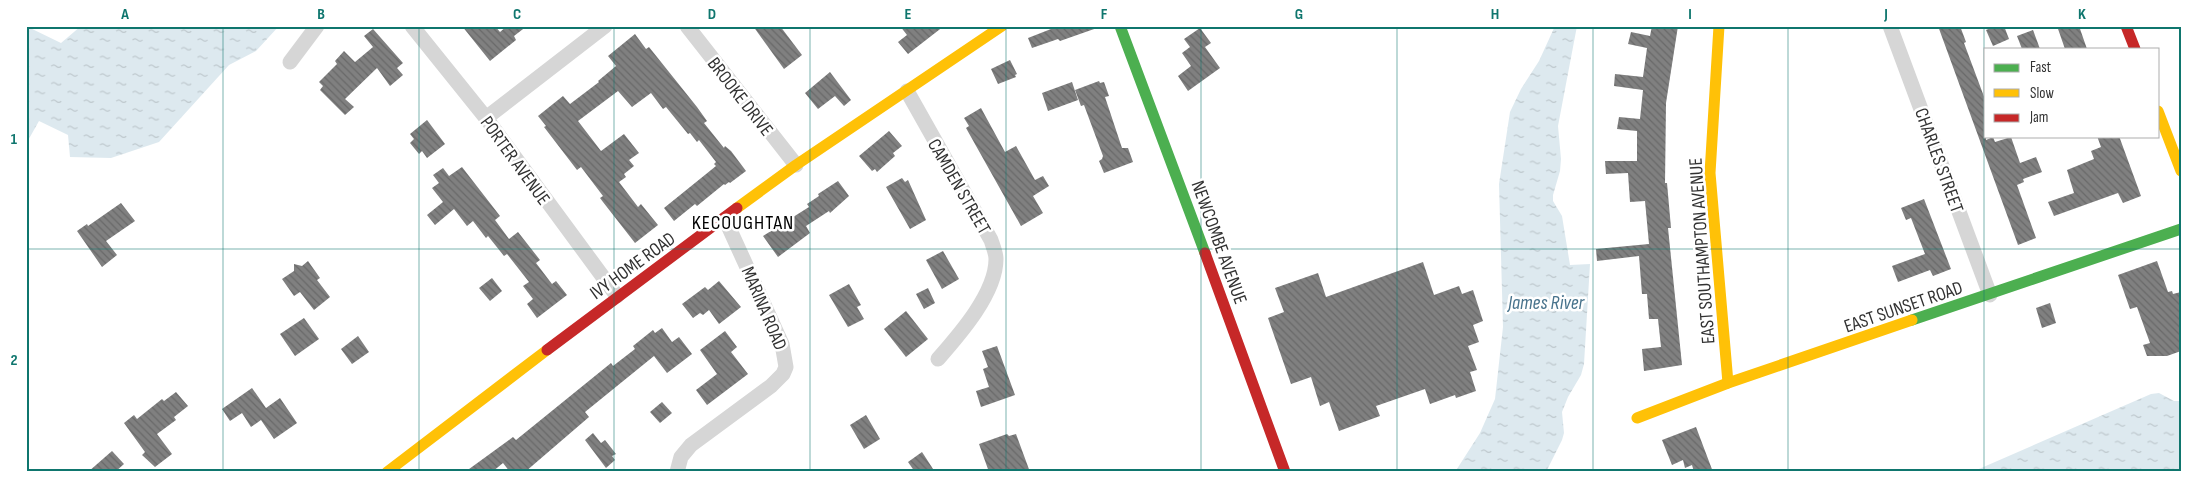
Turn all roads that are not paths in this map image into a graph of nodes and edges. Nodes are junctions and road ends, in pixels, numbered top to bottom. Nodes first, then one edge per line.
1 (317, 26) edge
2 (412, 26) edge
3 (606, 26) edge
4 (687, 26) edge
5 (1002, 26) edge
6 (1120, 26) edge
7 (1719, 26) edge
8 (1890, 26) edge
9 (2128, 27) edge
10 (2135, 48) edge
11 (290, 62) dead end
12 (907, 91) junction
13 (2160, 116) edge
14 (486, 118) junction
15 (796, 165) junction
16 (2181, 171) edge
17 (725, 219) junction
18 (2181, 229) edge
19 (1990, 295) junction
20 (617, 296) junction
21 (938, 358) dead end
22 (1728, 384) junction
23 (1637, 418) dead end
24 (387, 472) edge
25 (677, 472) edge
26 (1285, 472) edge

1 - 11 street
2 - 14 street, PORTER AVENUE
3 - 14 street
4 - 15 street, BROOKE DRIVE
5 - 12 street, IVY HOME ROAD
6 - 26 street, NEWCOMBE AVENUE
7 - 22 street, EAST SOUTHAMPTON AVENUE
8 - 19 street, CHARLES STREET
9 - 10 street
12 - 15 street, IVY HOME ROAD
12 - 21 street, CAMDEN STREET
13 - 16 street
14 - 20 street, PORTER AVENUE
15 - 17 street, IVY HOME ROAD
17 - 20 street, IVY HOME ROAD
17 - 25 street, MARINA ROAD
18 - 19 street, EAST SUNSET ROAD
19 - 22 street, EAST SUNSET ROAD
20 - 24 street, IVY HOME ROAD
22 - 23 street, EAST SUNSET ROAD

